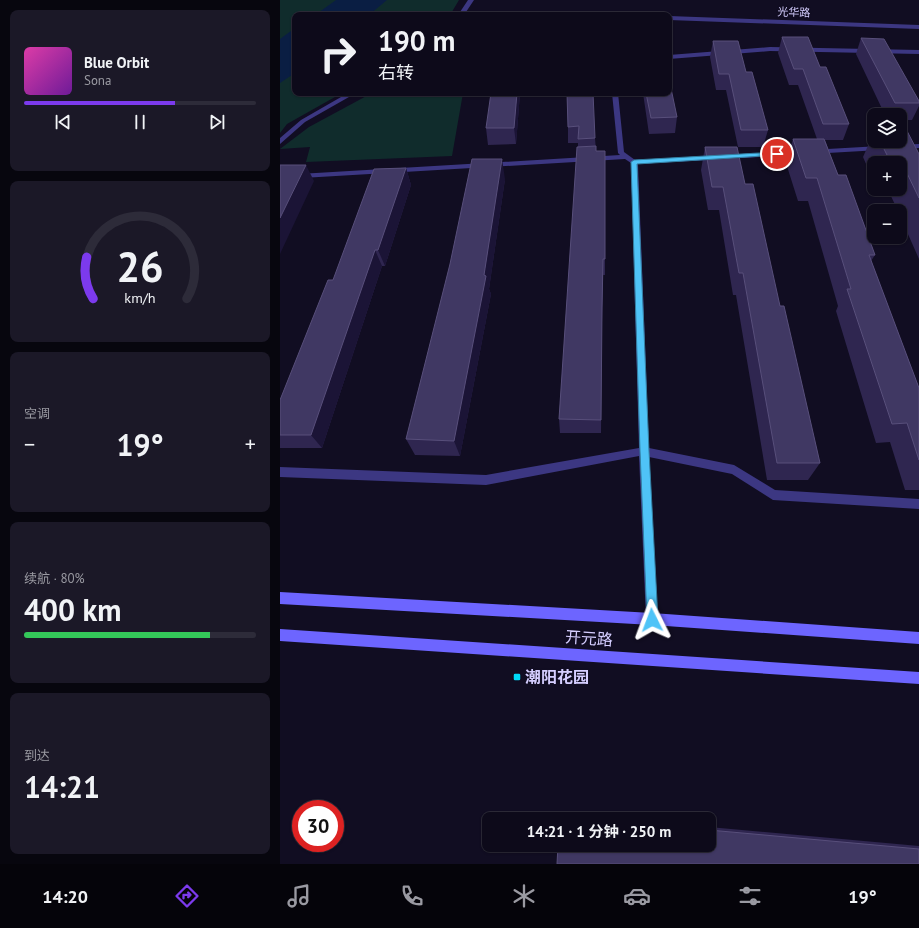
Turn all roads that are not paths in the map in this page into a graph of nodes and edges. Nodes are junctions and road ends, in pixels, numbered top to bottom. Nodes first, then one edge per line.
1 (471, 0) edge
2 (463, 12) edge
3 (672, 18) edge
4 (919, 27) edge
5 (919, 52) edge
6 (672, 57) edge
7 (348, 96) edge
8 (615, 96) edge
9 (280, 142) edge
10 (907, 146) edge
11 (919, 146) edge
12 (887, 148) edge
13 (630, 160) junction
14 (280, 181) edge
15 (644, 451) junction
16 (280, 472) edge
17 (919, 504) edge
18 (280, 598) edge
19 (652, 620) junction
20 (280, 635) edge
21 (919, 638) edge
22 (919, 678) edge

1 - 2 street
3 - 4 street, 光华路
5 - 6 street
7 - 9 street
8 - 13 street
10 - 11 street
12 - 13 street
13 - 14 street
13 - 15 street
15 - 16 street
15 - 17 street
15 - 19 street
18 - 19 main road, 开元路
19 - 21 main road, 开元路
20 - 22 main road, 开元路

